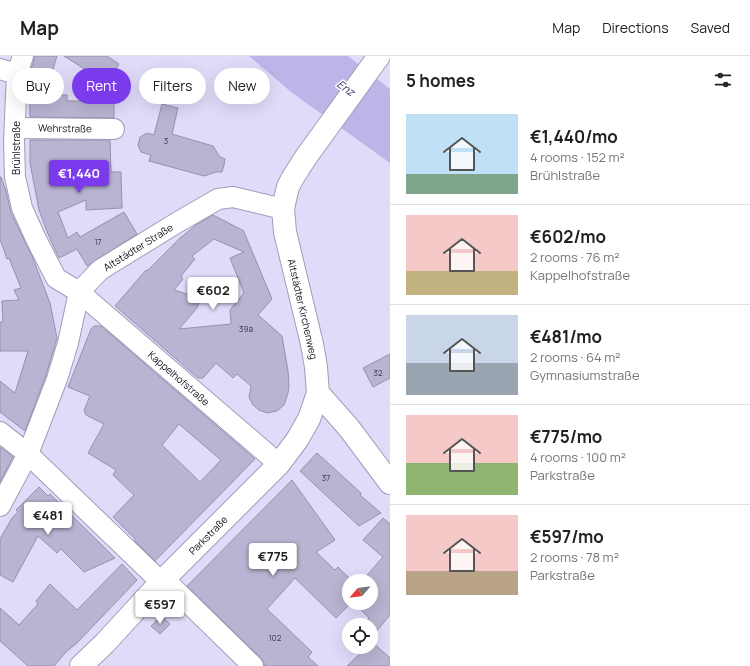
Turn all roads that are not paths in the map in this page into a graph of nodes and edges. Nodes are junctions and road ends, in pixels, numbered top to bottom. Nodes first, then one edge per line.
1 (379, 56) edge
2 (14, 66) edge
3 (15, 128) junction
4 (114, 129) dead end
5 (283, 209) junction
6 (79, 292) junction
7 (318, 393) junction
8 (0, 432) edge
9 (28, 454) junction
10 (279, 464) junction
11 (390, 483) edge
12 (0, 506) edge
13 (163, 581) junction
14 (81, 666) edge
15 (253, 666) edge

1 - 5 main road, Altstädter Kirchenweg
2 - 3 street, Brühlstraße
3 - 4 street, Wehrstraße
3 - 6 street, Brühlstraße
5 - 6 street, Altstädter Straße
5 - 7 main road, Altstädter Kirchenweg
6 - 9 street
6 - 10 street, Kappelhofstraße
7 - 10 main road, Parkstraße
7 - 11 main road
8 - 9 street
9 - 12 street
9 - 13 street
10 - 13 main road, Parkstraße
13 - 14 main road, Parkstraße
13 - 15 street

